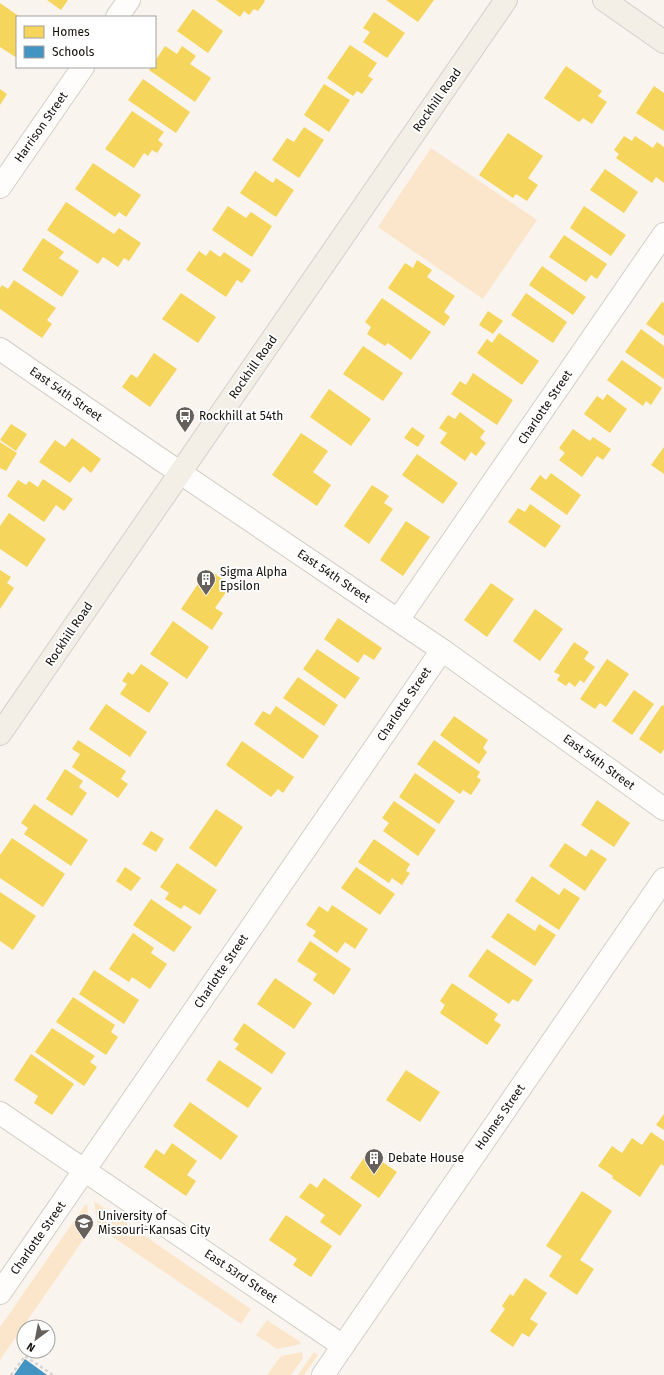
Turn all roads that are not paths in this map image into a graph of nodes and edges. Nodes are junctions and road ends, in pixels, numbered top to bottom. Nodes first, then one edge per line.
1 (129, 0) edge
2 (506, 0) edge
3 (604, 0) edge
4 (118, 16) edge
5 (664, 42) edge
6 (82, 68) edge
7 (0, 187) edge
8 (664, 234) edge
9 (0, 349) edge
10 (180, 472) junction
11 (398, 620) junction
12 (442, 650) junction
13 (0, 734) edge
14 (664, 809) edge
15 (664, 880) edge
16 (0, 1113) edge
17 (85, 1170) junction
18 (0, 1293) edge
19 (343, 1346) junction
20 (323, 1375) edge

1 - 4 street
2 - 10 main road, Rockhill Road
3 - 5 main road
6 - 7 street, Harrison Street
8 - 11 street, Charlotte Street
9 - 10 street, East 54th Street
10 - 11 street, East 54th Street
10 - 13 main road, Rockhill Road
11 - 12 street, East 54th Street
12 - 14 street, East 54th Street
12 - 17 street, Charlotte Street
15 - 19 street, Holmes Street
16 - 17 street, East 53rd Street
17 - 18 street, Charlotte Street
17 - 19 street, East 53rd Street
19 - 20 street, Holmes Street

